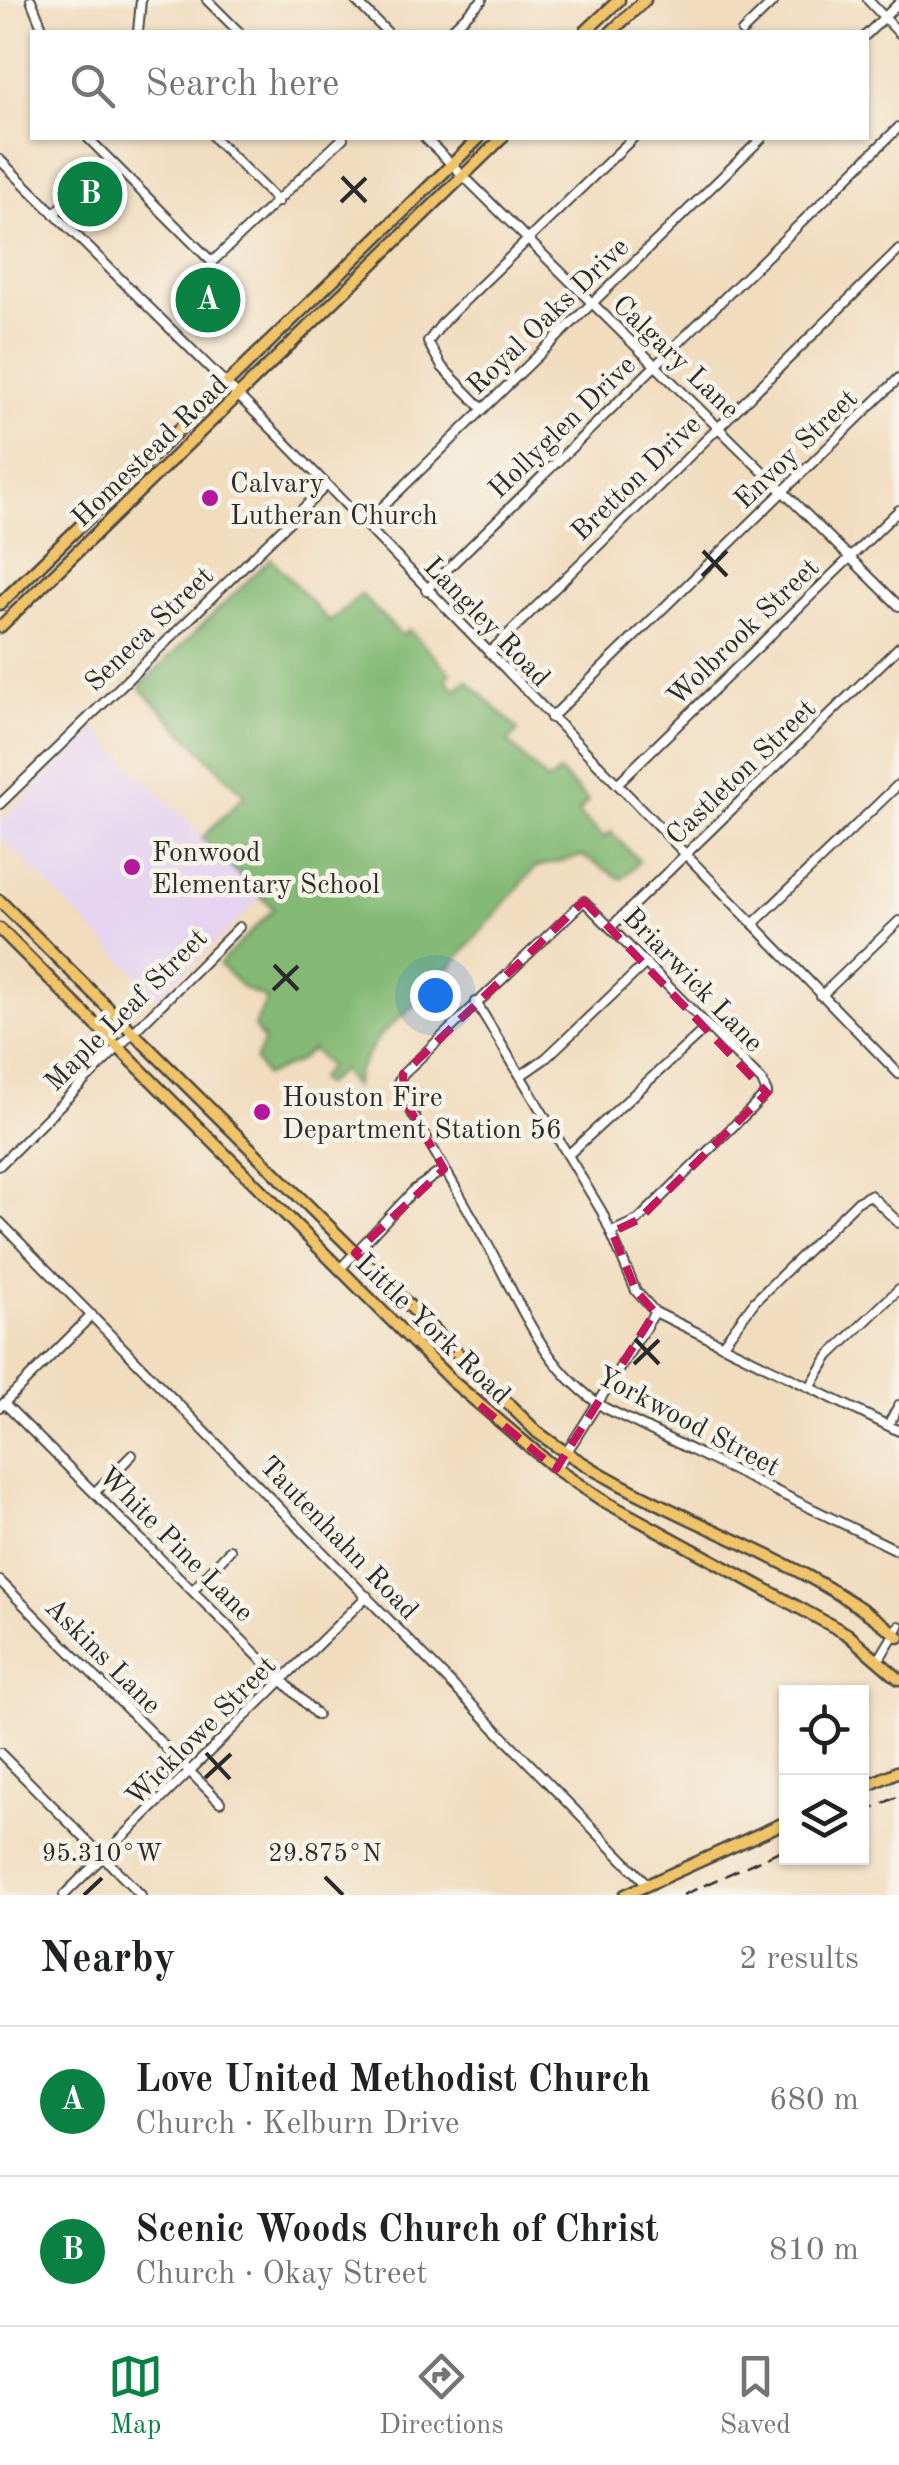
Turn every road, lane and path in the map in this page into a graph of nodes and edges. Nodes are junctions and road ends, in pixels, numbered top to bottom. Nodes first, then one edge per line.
1 (31, 0) edge
2 (141, 0) edge
3 (207, 0) edge
4 (355, 0) edge
5 (482, 0) edge
6 (619, 0) edge
7 (645, 0) edge
8 (775, 0) edge
9 (868, 0) edge
10 (899, 3) edge
11 (602, 16) junction
12 (884, 18) junction
13 (43, 30) edge
14 (138, 30) edge
15 (237, 30) edge
16 (385, 30) edge
17 (451, 30) edge
18 (587, 30) edge
19 (612, 30) edge
20 (614, 30) edge
21 (744, 30) edge
22 (869, 32) edge
23 (899, 32) edge
24 (899, 128) edge
25 (90, 140) edge
26 (216, 140) edge
27 (341, 140) edge
28 (427, 140) edge
29 (478, 140) edge
30 (500, 140) edge
31 (631, 140) edge
32 (760, 140) edge
33 (0, 160) edge
34 (109, 161) junction
35 (452, 164) junction
36 (463, 176) junction
37 (278, 202) junction
38 (54, 214) junction
39 (526, 241) junction
40 (366, 246) junction
41 (899, 250) edge
42 (378, 258) junction
43 (314, 297) junction
44 (590, 304) junction
45 (325, 310) junction
46 (655, 366) junction
47 (899, 378) edge
48 (228, 386) junction
49 (238, 395) junction
50 (483, 409) junction
51 (719, 427) junction
52 (138, 469) junction
53 (150, 480) junction
54 (326, 485) junction
55 (783, 491) junction
56 (899, 510) edge
57 (364, 524) junction
58 (851, 556) junction
59 (426, 590) junction
60 (0, 604) edge
61 (899, 606) edge
62 (0, 627) edge
63 (899, 647) edge
64 (489, 653) junction
65 (551, 718) junction
66 (617, 784) junction
67 (899, 784) edge
68 (0, 804) edge
69 (686, 854) junction
70 (0, 901) edge
71 (899, 921) edge
72 (754, 924) junction
73 (612, 926) junction
74 (239, 928) dead end
75 (0, 929) edge
76 (646, 963) junction
77 (822, 996) junction
78 (476, 1002) junction
79 (708, 1026) junction
80 (134, 1034) junction
81 (118, 1048) junction
82 (897, 1069) edge
83 (523, 1074) junction
84 (222, 1122) junction
85 (207, 1136) junction
86 (244, 1144) junction
87 (568, 1154) junction
88 (230, 1159) junction
89 (0, 1165) edge
90 (444, 1169) junction
91 (0, 1222) edge
92 (899, 1223) edge
93 (612, 1232) junction
94 (356, 1254) junction
95 (340, 1269) junction
96 (899, 1289) edge
97 (655, 1312) junction
98 (92, 1315) junction
99 (442, 1338) junction
100 (722, 1345) junction
101 (425, 1354) junction
102 (810, 1387) junction
103 (492, 1388) junction
104 (596, 1402) junction
105 (477, 1403) junction
106 (899, 1404) edge
107 (2, 1405) edge
108 (888, 1425) junction
109 (899, 1430) edge
110 (564, 1452) junction
111 (132, 1455) dead end
112 (556, 1469) junction
113 (95, 1492) junction
114 (230, 1550) dead end
115 (899, 1551) edge
116 (0, 1581) edge
117 (193, 1590) junction
118 (367, 1596) junction
119 (898, 1632) edge
120 (878, 1661) junction
121 (899, 1679) edge
122 (282, 1680) junction
123 (317, 1715) dead end
124 (0, 1753) edge
125 (899, 1771) edge
126 (190, 1772) junction
127 (869, 1785) edge
128 (220, 1802) dead end
129 (779, 1825) edge
130 (104, 1856) junction
131 (648, 1884) junction
132 (64, 1895) edge
133 (141, 1895) edge
134 (625, 1895) edge

1 - 13 street
2 - 14 street
3 - 15 street
4 - 16 street
5 - 17 street
6 - 11 main road
7 - 20 main road
8 - 21 street
9 - 12 street
10 - 12 street
11 - 18 main road
11 - 19 main road
12 - 22 street
12 - 23 street
24 - 46 street, Hollyglen Drive
25 - 34 street
26 - 37 street
27 - 37 street
28 - 35 street, Calgary Lane
29 - 35 main road, Homestead Road
30 - 36 main road, Homestead Road
31 - 39 street
32 - 44 street, Royal Oaks Drive
33 - 38 street, Langley Road
34 - 37 street
34 - 38 street
35 - 36 street, Calgary Lane
35 - 40 main road, Homestead Road
36 - 39 street, Calgary Lane
36 - 42 main road, Homestead Road
38 - 48 street, Langley Road
39 - 44 street, Calgary Lane
39 - 50 street
40 - 42 main road
40 - 43 main road, Homestead Road
41 - 51 street, Bretton Drive
42 - 45 main road, Homestead Road
43 - 45 main road
43 - 48 main road, Homestead Road
44 - 46 street, Calgary Lane
44 - 50 street, Royal Oaks Drive
45 - 49 main road, Homestead Road
46 - 51 street, Calgary Lane
46 - 59 street, Hollyglen Drive
47 - 55 street, Envoy Street
48 - 49 street, Langley Road
48 - 52 main road, Homestead Road
49 - 53 main road, Homestead Road
49 - 54 street, Langley Road
50 - 57 street, Royal Oaks Drive
51 - 55 street, Calgary Lane
51 - 64 street, Bretton Drive
52 - 53 main road
52 - 60 main road, Homestead Road
53 - 62 main road, Homestead Road
54 - 57 street, Langley Road
54 - 68 street, Seneca Street
55 - 58 street, Calgary Lane
55 - 65 street, Envoy Street
56 - 58 street, Wolbrook Street
57 - 59 street, Langley Road
58 - 61 street, Calgary Lane
58 - 66 street, Wolbrook Street
59 - 64 street, Langley Road
63 - 69 street, Castleton Street
64 - 65 street, Langley Road
65 - 66 street, Langley Road
66 - 69 street, Langley Road
67 - 72 street
69 - 72 street, Langley Road
69 - 73 street, Castleton Street
70 - 80 main road, Little York Road
71 - 77 street
72 - 77 street, Langley Road
73 - 76 street, Briarwick Lane
73 - 78 street, Briarwick Lane
74 - 80 street, Maple Leaf Street
75 - 81 main road, Little York Road
76 - 79 street, Briarwick Lane
76 - 83 street
77 - 82 street, Langley Road
78 - 83 street
78 - 90 street, Yorkwood Street
79 - 87 street
79 - 93 street, Briarwick Lane
80 - 81 street, Maple Leaf Street
80 - 84 main road, Little York Road
81 - 85 main road, Little York Road
81 - 89 street, Maple Leaf Street
83 - 87 street
84 - 85 main road
84 - 86 main road, Little York Road
85 - 88 main road, Little York Road
86 - 88 main road
86 - 94 main road, Little York Road
87 - 93 street
88 - 95 main road, Little York Road
90 - 94 street
90 - 104 street, Yorkwood Street
91 - 98 street, Tautenhahn Road
92 - 100 street
93 - 97 street
94 - 95 street
94 - 99 main road, Little York Road
95 - 101 main road, Little York Road
96 - 102 street
97 - 100 street
97 - 104 street
98 - 107 street
98 - 118 street, Tautenhahn Road
99 - 101 main road
99 - 103 main road, Little York Road
100 - 102 street
101 - 105 main road, Little York Road
102 - 108 street
103 - 105 main road
103 - 110 main road, Little York Road
104 - 110 street
104 - 115 street, Yorkwood Street
105 - 112 main road, Little York Road
106 - 108 street
107 - 113 street, White Pine Lane
108 - 109 street
110 - 112 street
110 - 119 main road, Little York Road
111 - 113 street
112 - 120 main road, Little York Road
113 - 117 street, White Pine Lane
114 - 117 street
116 - 126 street, Askins Lane
117 - 122 street, White Pine Lane
118 - 122 street, Wicklowe Street
118 - 131 street, Tautenhahn Road
119 - 120 street
120 - 121 main road, Little York Road
122 - 123 street, White Pine Lane
122 - 126 street, Wicklowe Street
124 - 130 street
125 - 127 main road
126 - 128 street, Askins Lane
126 - 130 street, Wicklowe Street
129 - 131 main road
130 - 132 street, Wicklowe Street
130 - 133 street
131 - 134 main road

